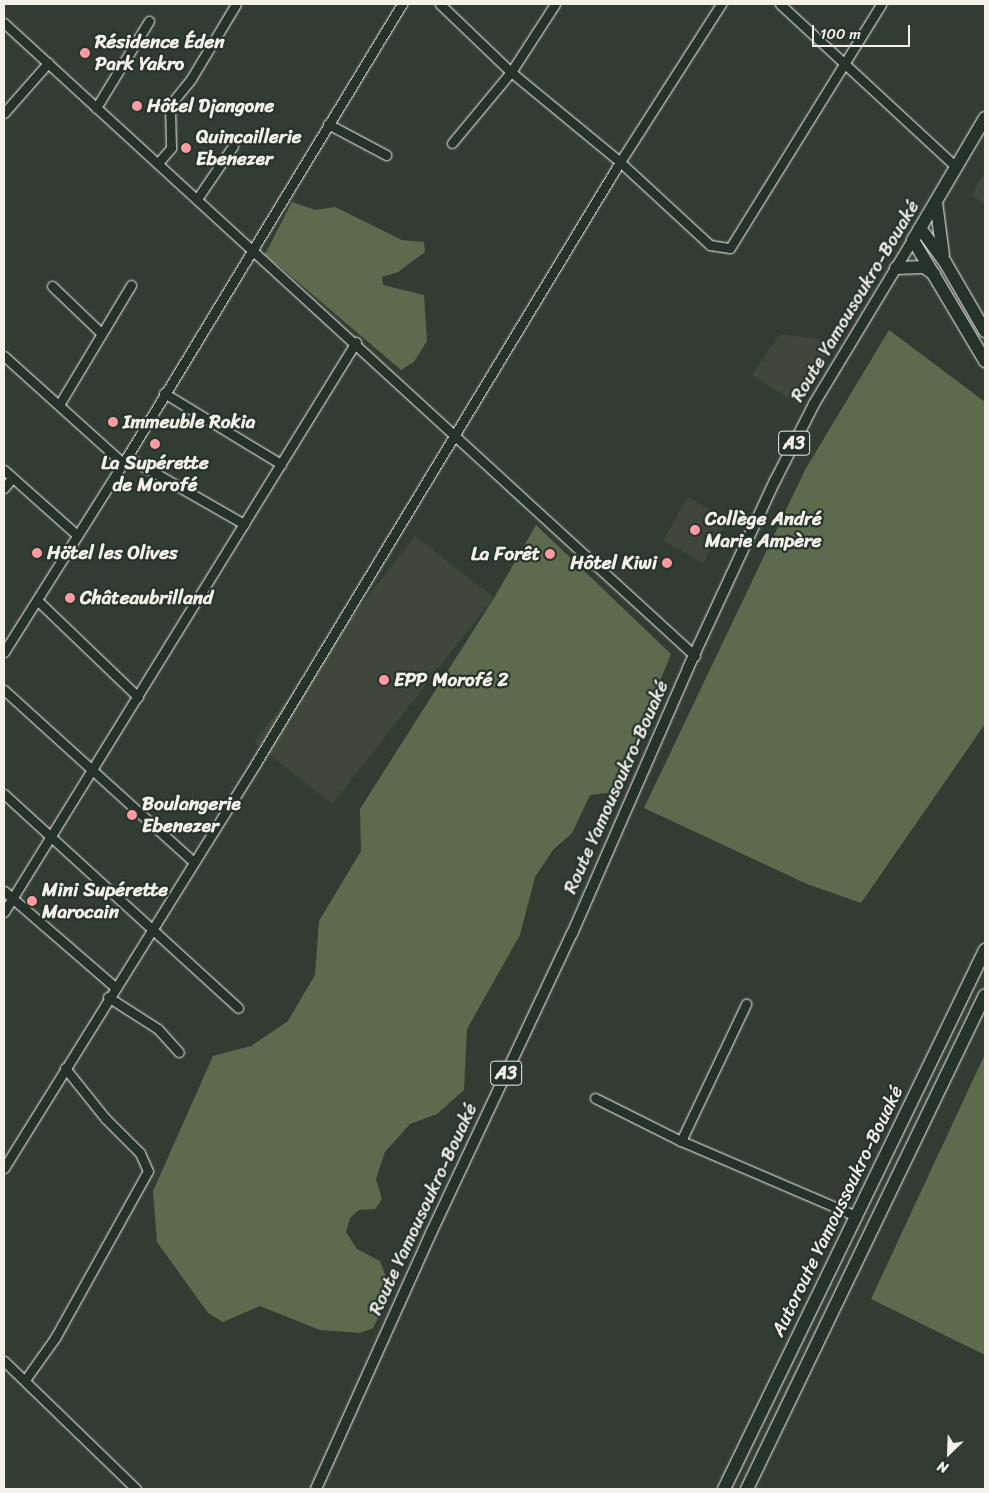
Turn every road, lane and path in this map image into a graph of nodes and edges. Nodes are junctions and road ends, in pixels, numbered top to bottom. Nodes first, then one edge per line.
1 (236, 4) edge
2 (402, 4) edge
3 (440, 4) edge
4 (555, 4) edge
5 (722, 4) edge
6 (780, 4) edge
7 (882, 4) edge
8 (149, 20) dead end
9 (4, 23) edge
10 (48, 63) junction
11 (844, 63) junction
12 (511, 72) junction
13 (96, 108) junction
14 (4, 113) edge
15 (985, 118) edge
16 (328, 124) junction
17 (452, 143) dead end
18 (233, 146) dead end
19 (386, 155) dead end
20 (620, 162) junction
21 (158, 163) junction
22 (956, 166) junction
23 (197, 199) junction
24 (936, 202) junction
25 (920, 228) junction
26 (912, 240) junction
27 (252, 248) junction
28 (945, 262) junction
29 (896, 268) junction
30 (935, 274) junction
31 (131, 285) dead end
32 (52, 286) dead end
33 (985, 331) edge
34 (101, 333) junction
35 (356, 342) junction
36 (4, 356) edge
37 (985, 361) edge
38 (164, 393) junction
39 (59, 404) junction
40 (456, 436) junction
41 (125, 460) junction
42 (281, 464) junction
43 (4, 470) edge
44 (12, 478) junction
45 (4, 488) edge
46 (244, 524) junction
47 (77, 535) junction
48 (37, 600) junction
49 (4, 652) edge
50 (695, 656) junction
51 (4, 690) edge
52 (138, 697) junction
53 (92, 770) junction
54 (4, 794) edge
55 (50, 838) junction
56 (194, 862) junction
57 (4, 891) edge
58 (12, 899) junction
59 (4, 912) edge
60 (152, 929) junction
61 (985, 950) edge
62 (115, 987) junction
63 (985, 995) edge
64 (108, 997) junction
65 (746, 1004) dead end
66 (238, 1008) dead end
67 (180, 1052) dead end
68 (65, 1068) junction
69 (595, 1098) dead end
70 (681, 1141) junction
71 (4, 1168) edge
72 (856, 1216) junction
73 (4, 1361) edge
74 (25, 1380) junction
75 (124, 1485) edge
76 (136, 1489) edge
77 (316, 1489) edge
78 (724, 1489) edge
79 (747, 1489) edge

1 - 21 street
2 - 16 street
3 - 12 street
4 - 12 street
5 - 20 street
6 - 11 street
7 - 11 street
8 - 13 street
9 - 10 street
10 - 13 street
10 - 14 street
11 - 20 street
11 - 22 street
12 - 17 street
12 - 20 street
13 - 21 street
15 - 22 highway, Route Yamousoukro-Bouaké / A3
16 - 19 street
16 - 27 street
18 - 23 street
20 - 40 street
21 - 23 street
22 - 24 highway, Route Yamousoukro-Bouaké / A3
23 - 27 street
24 - 25 highway, Route Yamousoukro-Bouaké / A3
24 - 28 highway
25 - 26 highway, Route Yamousoukro-Bouaké / A3
25 - 28 highway
26 - 29 main road, Route Yamousoukro-Bouaké / A3
26 - 30 highway
27 - 35 street
27 - 38 street
28 - 33 highway
29 - 30 highway
29 - 50 main road, Route Yamousoukro-Bouaké / A3
30 - 37 highway
31 - 34 street
32 - 34 street
34 - 39 street
35 - 40 street
35 - 42 street
36 - 39 street
38 - 41 street
38 - 42 street
39 - 41 street
40 - 50 street
40 - 56 street
41 - 46 street
41 - 47 street
42 - 46 street
43 - 44 street
44 - 45 street
44 - 47 street
46 - 52 street
47 - 48 street
48 - 49 street
48 - 52 street
50 - 77 main road, Route Yamousoukro-Bouaké / A3
51 - 53 street
52 - 53 street
53 - 55 street
53 - 56 street
54 - 55 street
55 - 58 street
55 - 60 street
56 - 60 street
57 - 58 street
58 - 59 street
58 - 62 street
60 - 62 street
60 - 66 street
61 - 72 highway, Autoroute Yamoussoukro-Bouaké
62 - 64 street
63 - 79 highway
64 - 67 street
64 - 68 street
65 - 70 street
68 - 71 street
68 - 74 street
69 - 70 street
70 - 72 street
72 - 78 highway, Autoroute Yamoussoukro-Bouaké
73 - 74 street
74 - 75 street
75 - 76 street

